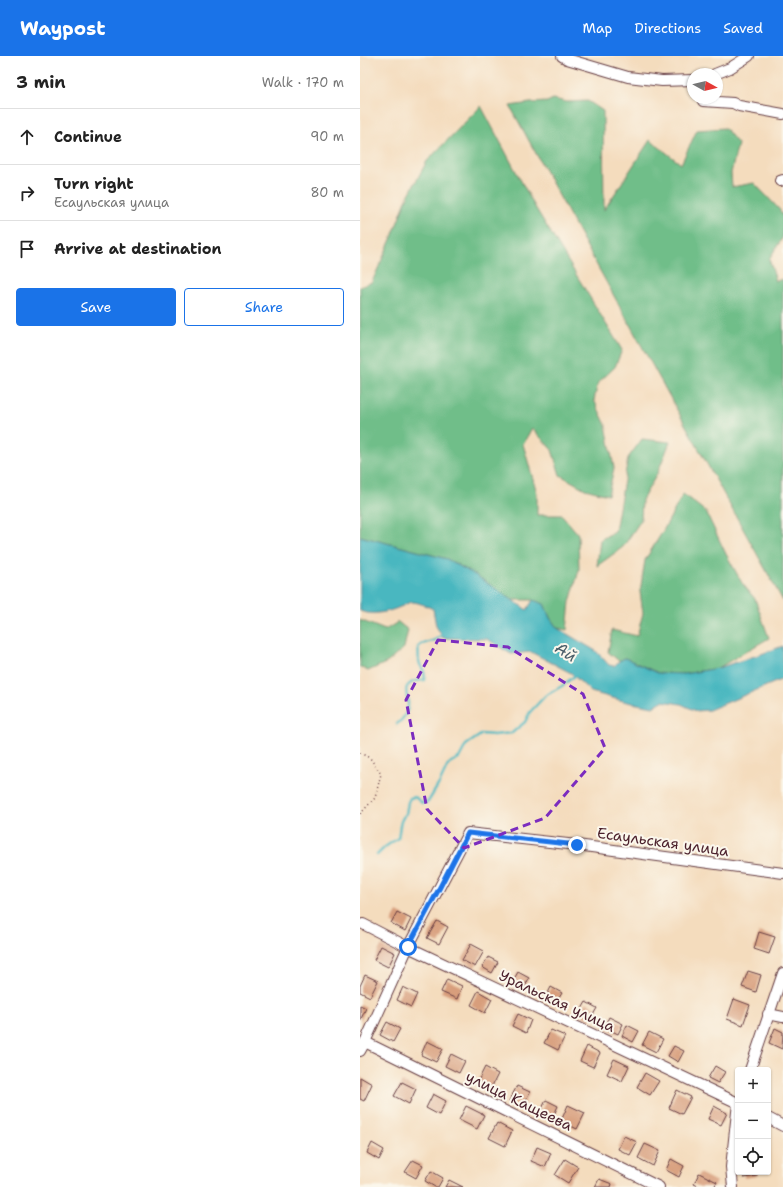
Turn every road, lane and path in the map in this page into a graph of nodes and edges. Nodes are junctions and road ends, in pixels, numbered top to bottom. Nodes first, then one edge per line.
1 (562, 56) edge
2 (749, 56) edge
3 (723, 71) edge
4 (687, 80) edge
5 (723, 102) edge
6 (783, 114) edge
7 (360, 753) edge
8 (360, 814) edge
9 (783, 873) edge
10 (363, 924) dead end
11 (408, 947) junction
12 (783, 973) edge
13 (768, 1014) junction
14 (783, 1017) edge
15 (363, 1047) edge
16 (751, 1067) edge
17 (735, 1102) edge
18 (771, 1120) edge
19 (783, 1126) edge
20 (735, 1130) edge
21 (659, 1187) edge
22 (733, 1187) edge

1 - 4 street
2 - 3 street
5 - 6 street
7 - 8 path
9 - 11 street, Есаульская улица
10 - 11 street, Уральская улица
11 - 15 street
11 - 17 street, Уральская улица
12 - 13 street
13 - 14 street
13 - 16 street
15 - 21 street, улица Кащеева
18 - 19 street
20 - 22 street

